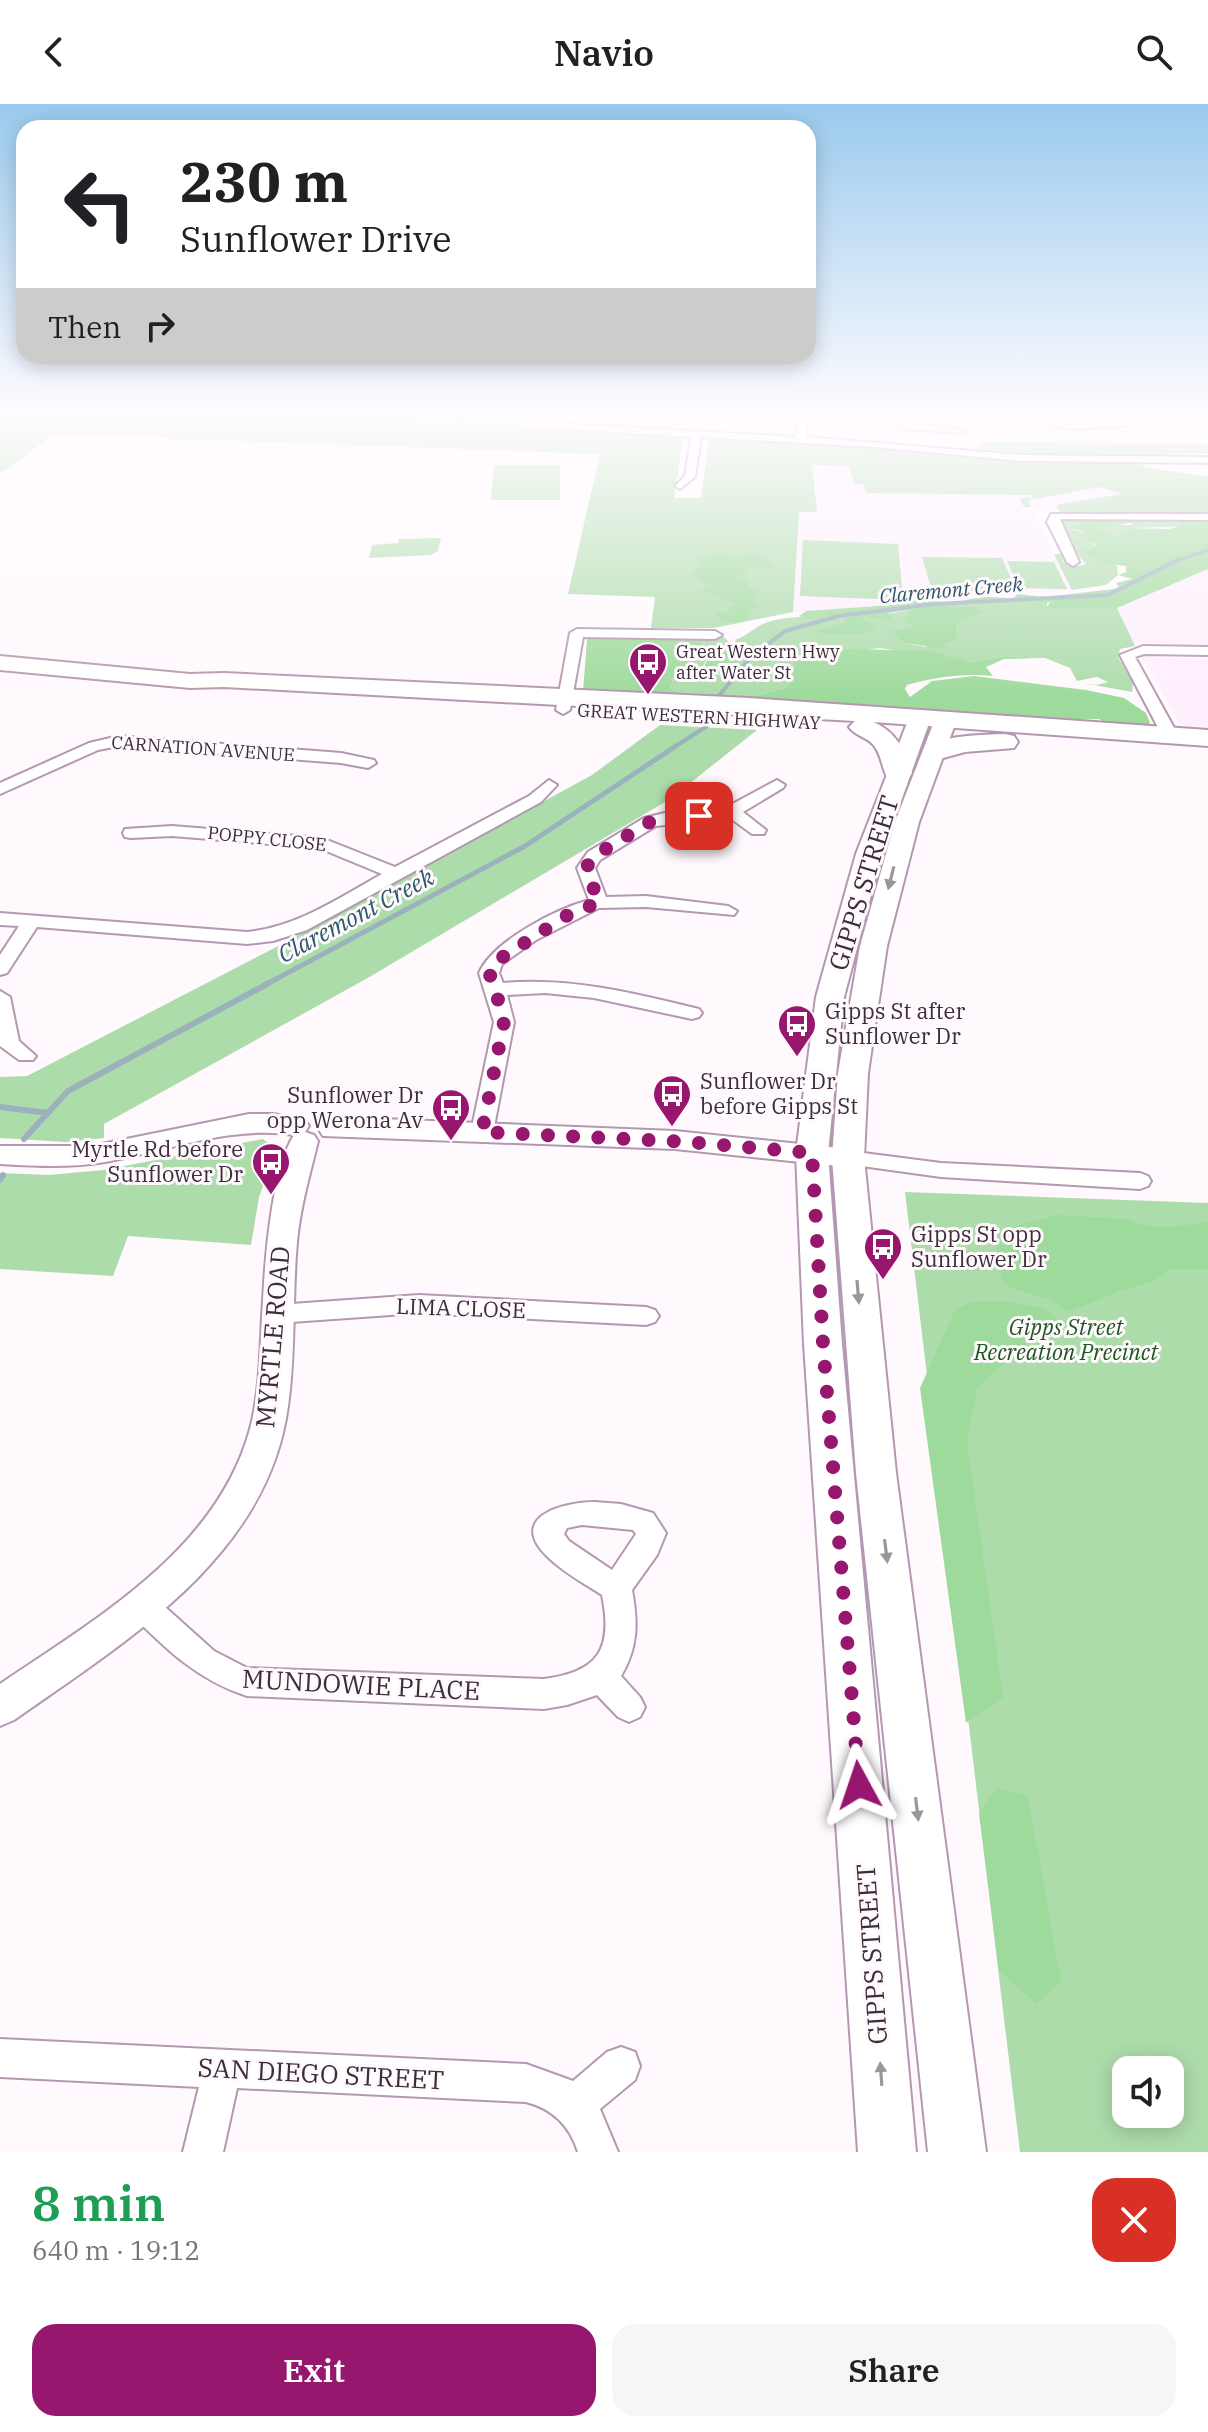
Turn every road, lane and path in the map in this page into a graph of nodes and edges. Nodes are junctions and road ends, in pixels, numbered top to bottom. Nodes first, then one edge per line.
1 (1208, 517) edge
2 (1073, 562) dead end
3 (715, 635) dead end
4 (1208, 651) edge
5 (0, 663) edge
6 (565, 703) junction
7 (862, 727) junction
8 (932, 730) junction
9 (1170, 735) junction
10 (1208, 738) edge
11 (1208, 749) edge
12 (368, 763) dead end
13 (898, 773) junction
14 (549, 785) dead end
15 (777, 785) dead end
16 (0, 789) edge
17 (733, 812) junction
18 (758, 830) dead end
19 (131, 833) dead end
20 (396, 874) junction
21 (599, 903) junction
22 (728, 911) dead end
23 (0, 919) edge
24 (32, 921) junction
25 (0, 969) edge
26 (494, 990) junction
27 (0, 997) edge
28 (692, 1013) dead end
29 (26, 1056) dead end
30 (311, 1132) junction
31 (482, 1132) junction
32 (0, 1155) edge
33 (830, 1156) junction
34 (1140, 1181) dead end
35 (277, 1314) junction
36 (646, 1316) dead end
37 (616, 1588) dead end
38 (143, 1606) junction
39 (602, 1678) junction
40 (0, 1707) edge
41 (629, 1707) dead end
42 (0, 2058) edge
43 (621, 2066) dead end
44 (222, 2069) junction
45 (575, 2105) junction
46 (203, 2152) edge
47 (598, 2152) edge
48 (887, 2152) edge
49 (957, 2152) edge

1 - 2 street
3 - 6 street
4 - 9 street
5 - 6 highway, GREAT WESTERN HIGHWAY
6 - 7 highway, GREAT WESTERN HIGHWAY
6 - 8 highway, GREAT WESTERN HIGHWAY
7 - 8 highway, GREAT WESTERN HIGHWAY
7 - 13 highway
8 - 9 highway, GREAT WESTERN HIGHWAY
8 - 11 highway
8 - 13 main road, GIPPS STREET
8 -> 33 main road, GIPPS STREET
9 - 10 highway, GREAT WESTERN HIGHWAY
12 - 16 street, CARNATION AVENUE
13 - 33 main road, GIPPS STREET
14 - 20 street
15 - 17 street
17 - 18 street
17 - 21 street
19 - 20 street, POPPY CLOSE
20 - 24 street
21 - 22 street
21 - 26 street
23 - 24 street
24 - 25 street
26 - 28 street
26 - 31 street
27 - 29 street
30 - 31 street
30 - 32 street
30 - 35 street, MYRTLE ROAD
31 - 33 street
33 - 34 street
48 -> 33 main road, GIPPS STREET
33 -> 49 main road, GIPPS STREET
35 - 36 street, LIMA CLOSE
35 - 38 street, MYRTLE ROAD
37 - 39 street
38 - 39 street, MUNDOWIE PLACE
38 - 40 street, MYRTLE ROAD
39 - 41 street
42 - 44 street, SAN DIEGO STREET
43 - 45 street
44 - 45 street, SAN DIEGO STREET
44 - 46 street
45 - 47 street

